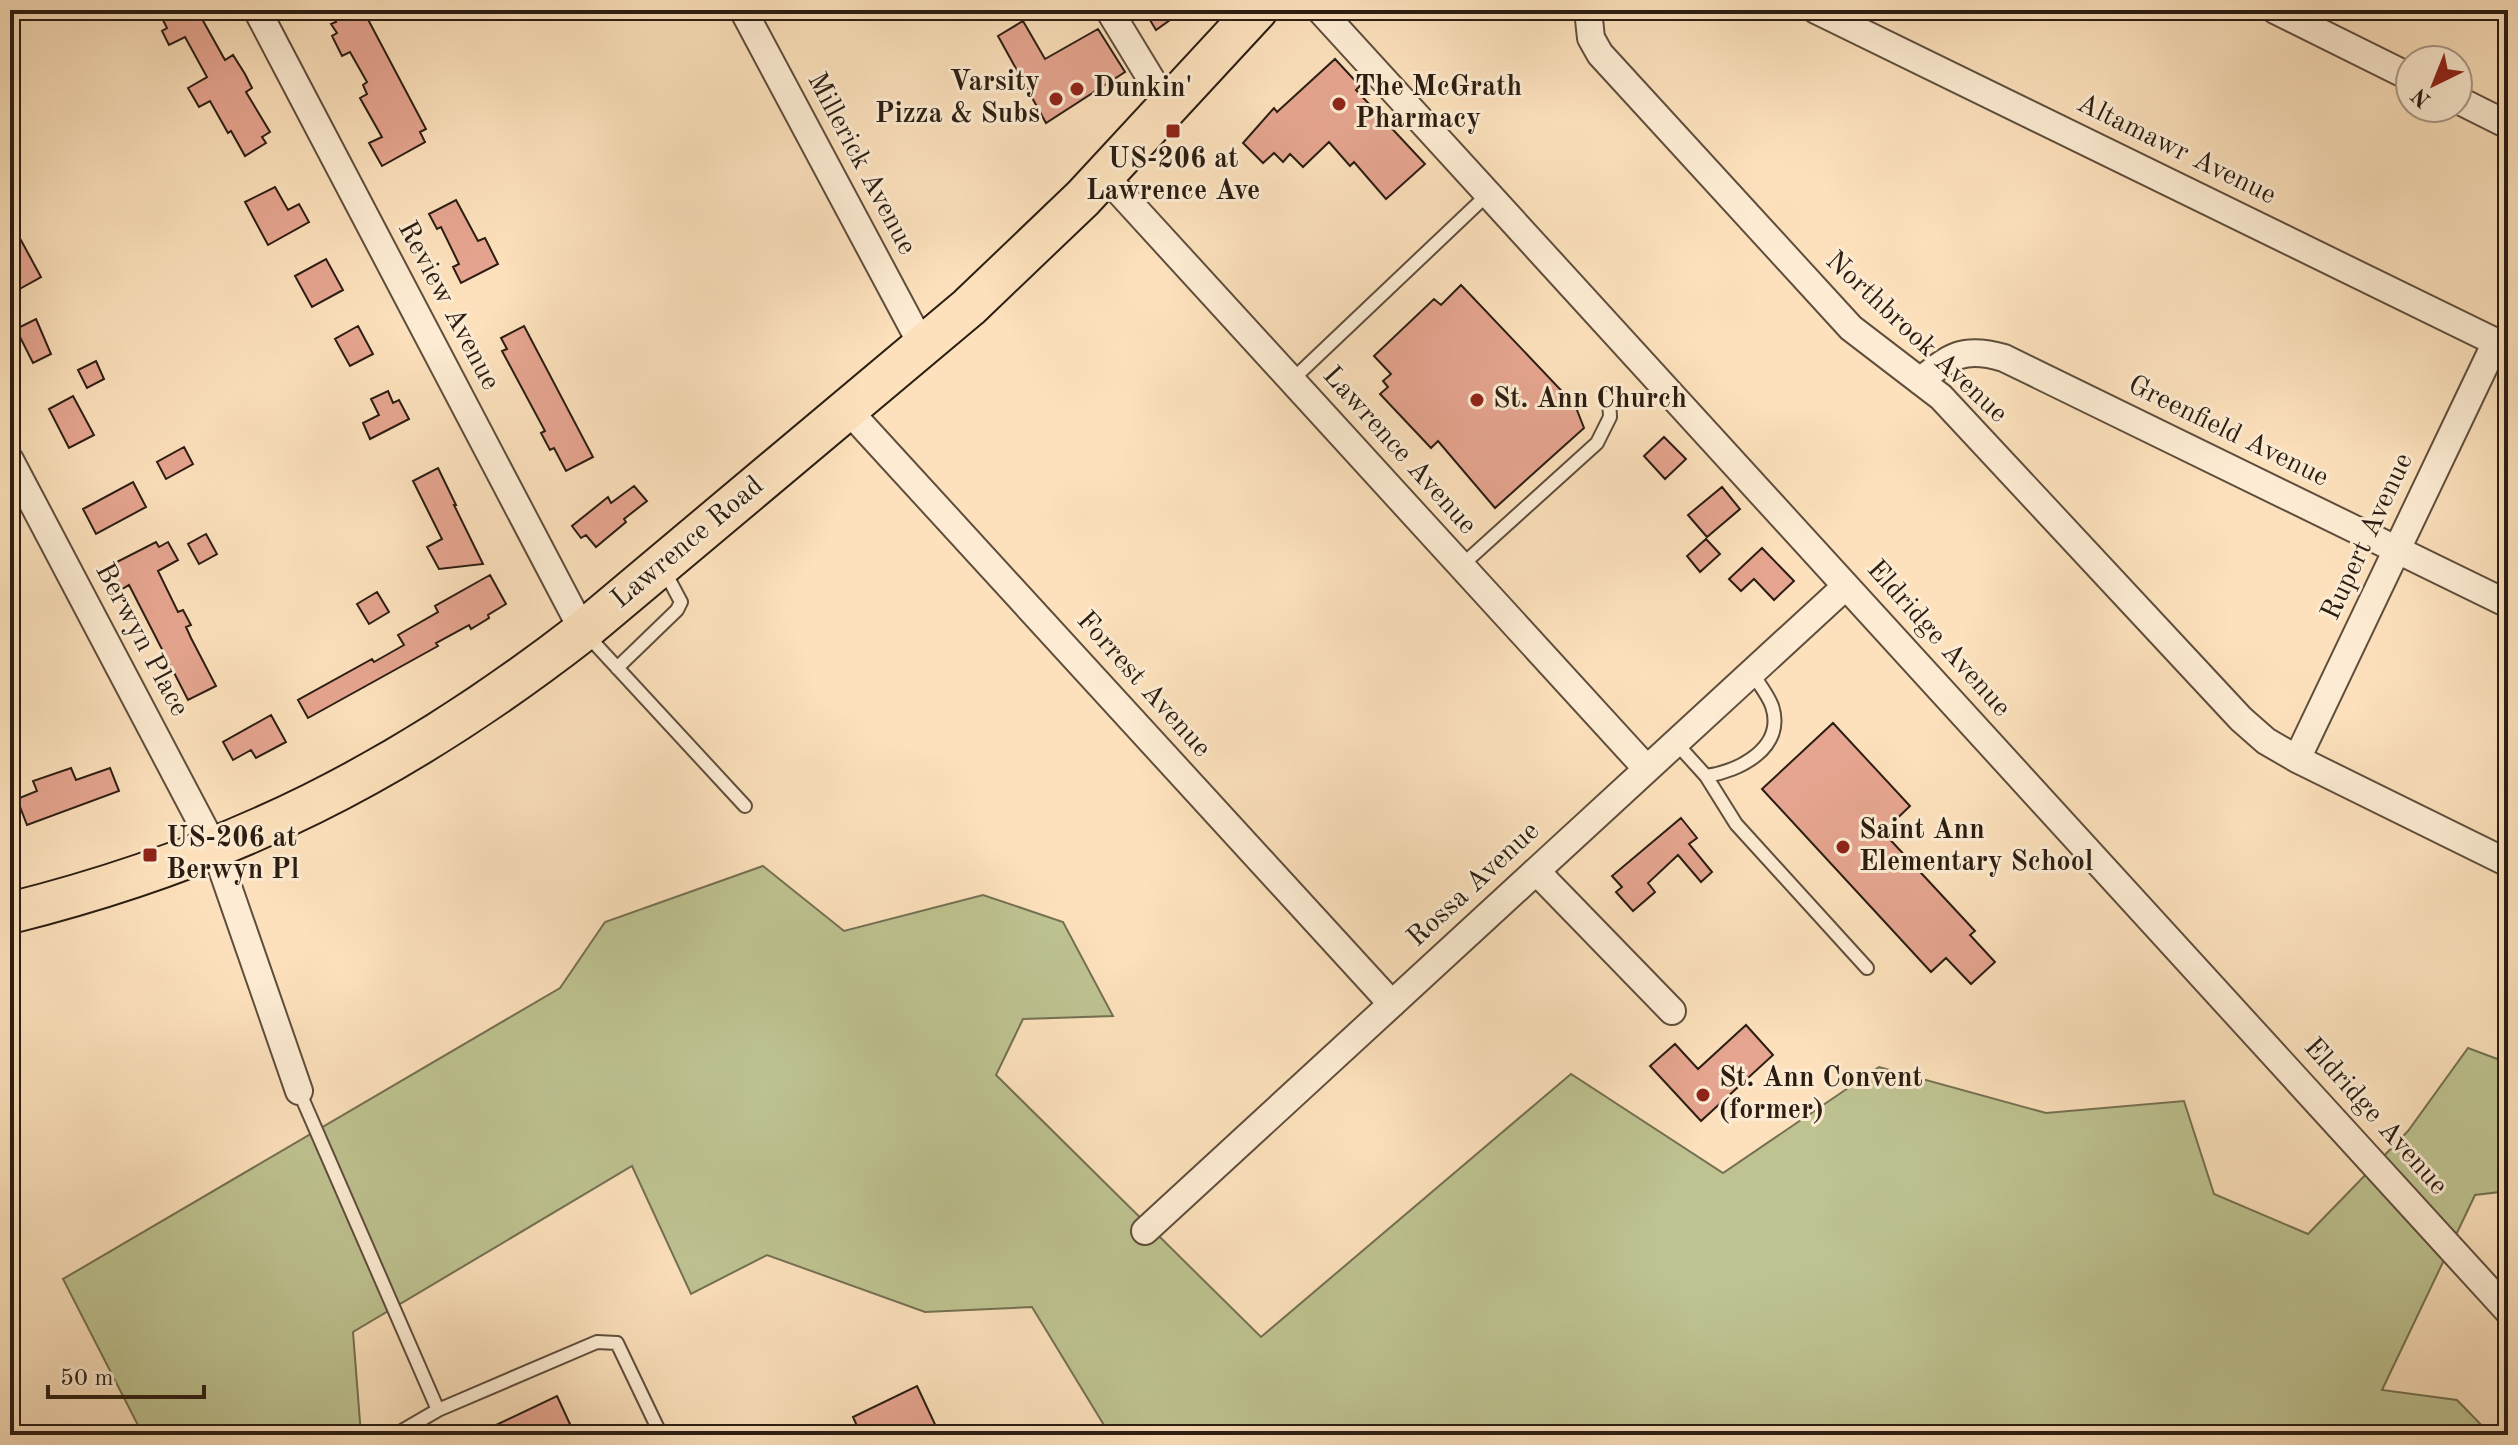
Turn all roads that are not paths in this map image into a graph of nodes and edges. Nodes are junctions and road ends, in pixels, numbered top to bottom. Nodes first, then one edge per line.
1 (257, 10) edge
2 (743, 10) edge
3 (1109, 10) edge
4 (1257, 10) edge
5 (1320, 10) edge
6 (1588, 10) edge
7 (1816, 10) edge
8 (2275, 10) edge
9 (2394, 69) edge
10 (1168, 107) junction
11 (2474, 108) edge
12 (2508, 125) edge
13 (1104, 175) junction
14 (1488, 194) junction
15 (2502, 345) edge
16 (923, 347) junction
17 (1292, 380) junction
18 (1920, 381) junction
19 (1609, 397) dead end
20 (848, 410) junction
21 (10, 460) edge
22 (2397, 549) junction
23 (662, 566) junction
24 (1461, 566) junction
25 (1846, 586) junction
26 (2508, 604) edge
27 (583, 631) junction
28 (617, 668) junction
29 (1752, 673) junction
30 (1676, 743) junction
31 (2297, 759) junction
32 (1647, 769) junction
33 (1706, 776) junction
34 (745, 806) dead end
35 (215, 849) junction
36 (2508, 863) edge
37 (1536, 871) junction
38 (10, 913) edge
39 (1867, 968) dead end
40 (1392, 1004) junction
41 (1672, 1011) dead end
42 (299, 1091) joint
43 (1145, 1231) dead end
44 (2508, 1311) edge
45 (438, 1410) junction
46 (395, 1435) edge
47 (661, 1435) edge

1 - 27 street, Review Avenue
2 - 16 street, Millerick Avenue
3 - 10 street
4 - 10 main road, Lawrence Road
5 - 14 street, Eldridge Avenue
6 - 18 street, Northbrook Avenue
7 - 15 street, Altamawr Avenue
8 - 9 street
10 - 13 main road, Lawrence Road
11 - 12 street
13 - 16 main road, Lawrence Road
13 - 17 street, Lawrence Avenue
14 - 17 lane
14 - 25 street, Eldridge Avenue
15 - 22 street, Rupert Avenue
16 - 20 main road, Lawrence Road
17 - 24 street, Lawrence Avenue
18 - 22 street, Greenfield Avenue
18 - 31 street, Northbrook Avenue
19 - 24 lane
20 - 23 main road, Lawrence Road
20 - 40 street, Forrest Avenue
21 - 35 street, Berwyn Place
22 - 26 street, Greenfield Avenue
22 - 31 street, Rupert Avenue
23 - 27 main road, Lawrence Road
23 - 28 lane
24 - 32 street, Lawrence Avenue
25 - 29 street, Rossa Avenue
25 - 44 street, Eldridge Avenue
27 - 28 lane
27 - 35 main road, Lawrence Road
28 - 34 lane
29 - 30 street, Rossa Avenue
29 - 33 lane
30 - 32 street, Rossa Avenue
30 - 33 lane
31 - 36 street, Northbrook Avenue
32 - 37 street, Rossa Avenue
33 - 39 lane
35 - 38 main road, Lawrence Road
35 - 42 street, Berwyn Place
37 - 40 street, Rossa Avenue
37 - 41 street
40 - 43 street, Rossa Avenue
42 - 45 lane
45 - 46 lane
45 - 47 lane

